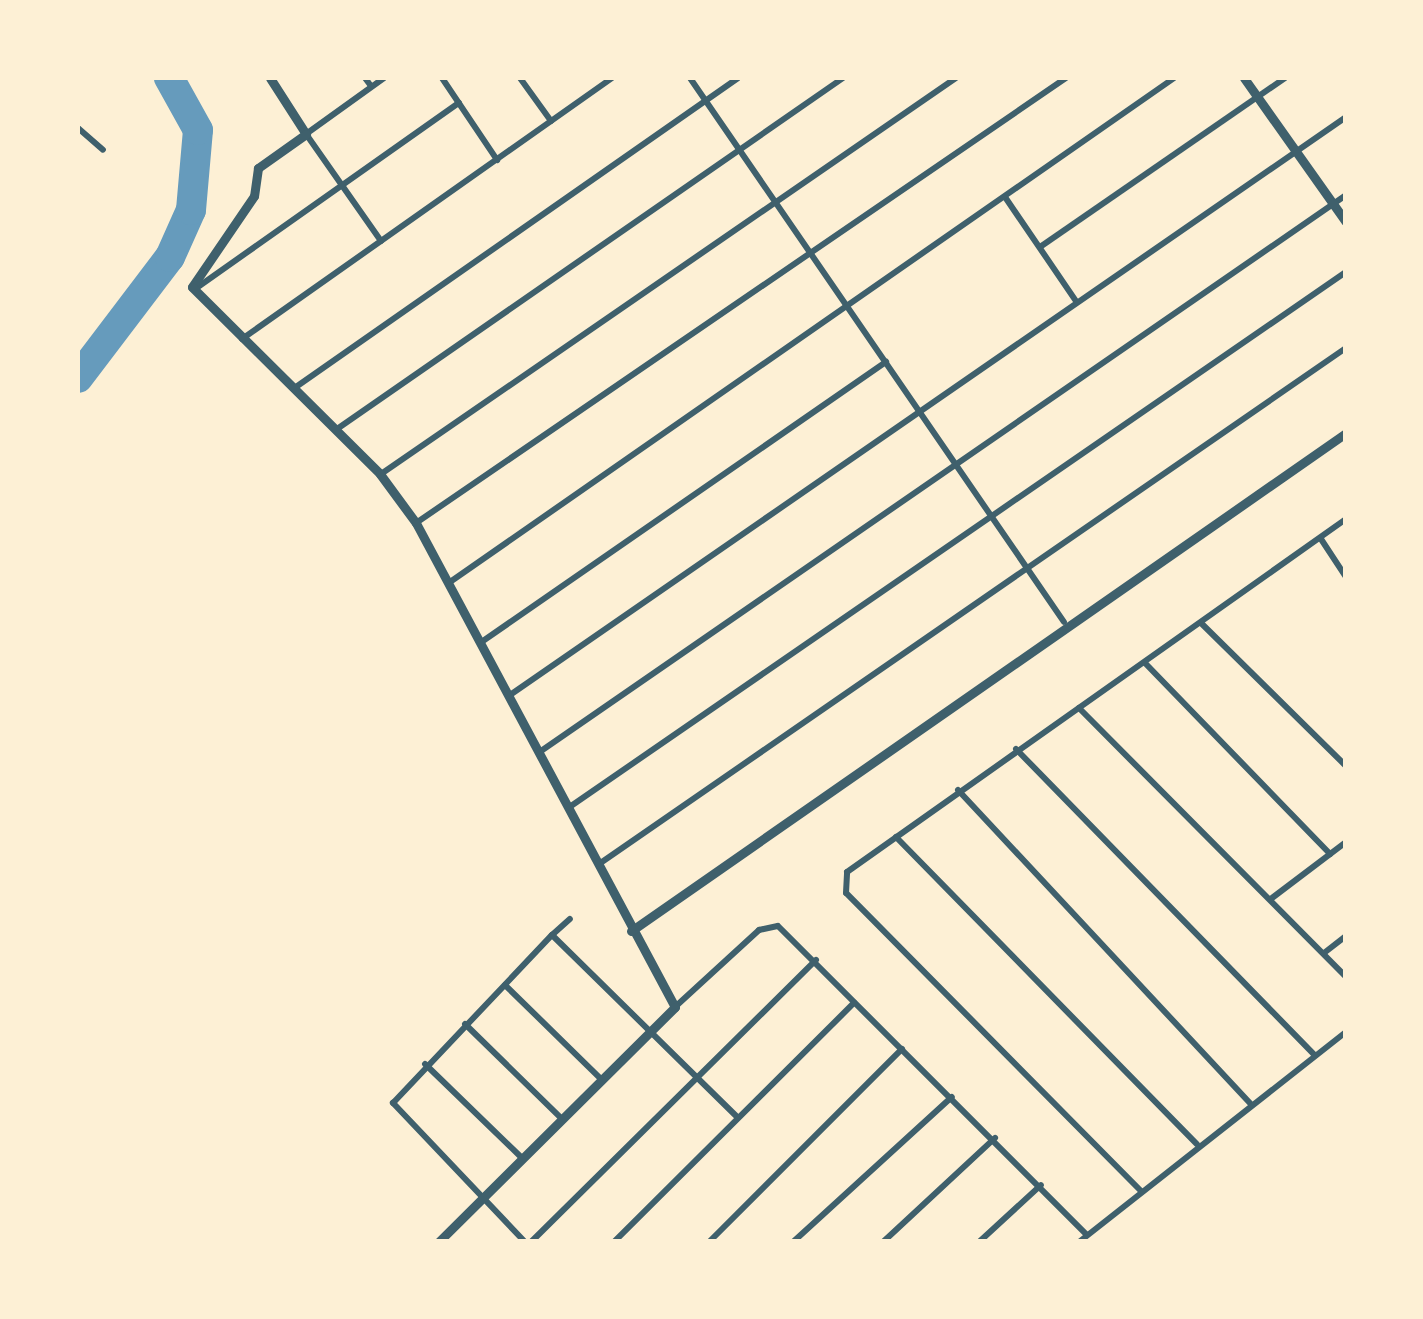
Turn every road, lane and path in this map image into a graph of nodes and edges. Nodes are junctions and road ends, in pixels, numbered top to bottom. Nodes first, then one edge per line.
1 (270, 78) edge
2 (364, 78) edge
3 (384, 78) edge
4 (442, 78) edge
5 (520, 78) edge
6 (612, 78) edge
7 (690, 78) edge
8 (738, 78) edge
9 (842, 78) edge
10 (956, 78) edge
11 (1066, 78) edge
12 (1174, 78) edge
13 (1244, 78) edge
14 (1285, 78) edge
15 (598, 81) edge
16 (370, 86) junction
17 (1257, 96) junction
18 (706, 101) junction
19 (460, 103) junction
20 (1346, 118) edge
21 (551, 122) junction
22 (78, 128) edge
23 (306, 134) junction
24 (740, 149) junction
25 (103, 150) dead end
26 (1294, 152) junction
27 (497, 160) junction
28 (341, 183) junction
29 (1346, 195) edge
30 (1005, 197) junction
31 (775, 198) junction
32 (1333, 204) junction
33 (1346, 222) edge
34 (381, 241) junction
35 (1040, 247) junction
36 (813, 258) junction
37 (1346, 272) edge
38 (194, 290) junction
39 (1076, 300) junction
40 (849, 308) junction
41 (240, 340) junction
42 (1346, 348) edge
43 (886, 362) junction
44 (292, 390) junction
45 (920, 414) junction
46 (337, 430) junction
47 (1346, 433) edge
48 (956, 466) junction
49 (380, 474) junction
50 (992, 515) junction
51 (1346, 519) edge
52 (416, 523) junction
53 (1321, 539) junction
54 (1025, 567) junction
55 (1346, 577) edge
56 (450, 582) junction
57 (1064, 622) junction
58 (1200, 623) junction
59 (480, 643) junction
60 (1145, 663) junction
61 (510, 695) junction
62 (1079, 708) junction
63 (1016, 749) junction
64 (541, 750) junction
65 (1346, 766) edge
66 (958, 790) junction
67 (570, 806) junction
68 (896, 837) junction
69 (1346, 842) edge
70 (1330, 854) junction
71 (599, 864) junction
72 (1272, 898) junction
73 (570, 918) dead end
74 (631, 931) junction
75 (552, 935) junction
76 (1346, 936) edge
77 (1324, 953) junction
78 (816, 960) junction
79 (1346, 977) edge
80 (504, 985) junction
81 (854, 1003) junction
82 (676, 1008) junction
83 (465, 1024) junction
84 (1346, 1032) edge
85 (649, 1034) junction
86 (902, 1048) junction
87 (1315, 1056) junction
88 (425, 1064) junction
89 (696, 1078) junction
90 (603, 1081) junction
91 (952, 1097) junction
92 (1251, 1104) junction
93 (738, 1117) junction
94 (562, 1119) junction
95 (995, 1138) junction
96 (1197, 1144) junction
97 (522, 1157) junction
98 (1041, 1184) junction
99 (1141, 1191) junction
100 (480, 1195) junction
101 (1086, 1234) junction
102 (438, 1242) edge
103 (528, 1242) edge
104 (614, 1242) edge
105 (708, 1242) edge
106 (794, 1242) edge
107 (883, 1242) edge
108 (980, 1242) edge
109 (1079, 1242) edge

1 - 23 street
2 - 16 street
3 - 16 street
4 - 19 street
5 - 21 street
6 - 15 street
7 - 18 street
8 - 18 street
9 - 24 street
10 - 31 street
11 - 36 street
12 - 30 street
13 - 17 street
14 - 17 street
15 - 21 street
16 - 23 street
17 - 26 street
17 - 35 street
18 - 24 street
18 - 44 street
19 - 27 street
19 - 28 street
20 - 26 street
21 - 27 street
22 - 25 street
23 - 28 street
23 - 38 street
24 - 31 street
24 - 46 street
26 - 32 street
26 - 39 street
27 - 34 street
28 - 34 street
28 - 38 street
29 - 32 street
30 - 35 street
30 - 40 street
31 - 36 street
31 - 49 street
32 - 33 street
32 - 48 street
34 - 41 street
35 - 39 street
36 - 40 street
36 - 52 street
37 - 50 street
38 - 41 street
39 - 45 street
40 - 43 street
40 - 56 street
41 - 44 street
42 - 54 street
43 - 45 street
43 - 59 street
44 - 46 street
45 - 48 street
45 - 61 street
46 - 49 street
47 - 57 street
48 - 50 street
48 - 64 street
49 - 52 street
50 - 54 street
50 - 67 street
51 - 53 street
52 - 56 street
53 - 55 street
53 - 58 street
54 - 57 street
54 - 71 street
56 - 59 street
57 - 74 street
58 - 60 street
58 - 65 street
59 - 61 street
60 - 62 street
60 - 70 street
61 - 64 street
62 - 63 street
62 - 72 street
63 - 66 street
63 - 87 street
64 - 67 street
66 - 68 street
66 - 92 street
67 - 71 street
68 - 96 street
68 - 99 street
69 - 70 street
70 - 72 street
71 - 74 street
72 - 77 street
73 - 75 street
74 - 82 street
75 - 80 street
75 - 85 street
76 - 77 street
77 - 79 street
78 - 81 street
78 - 82 street
78 - 89 street
80 - 83 street
80 - 90 street
81 - 86 street
81 - 93 street
82 - 85 street
83 - 88 street
83 - 94 street
84 - 87 street
85 - 89 street
85 - 90 street
86 - 91 street
86 - 105 street
87 - 92 street
88 - 97 street
88 - 100 street
89 - 93 street
89 - 103 street
90 - 94 street
91 - 95 street
91 - 106 street
92 - 96 street
93 - 104 street
94 - 97 street
95 - 98 street
95 - 107 street
96 - 99 street
97 - 100 street
98 - 101 street
98 - 108 street
99 - 101 street
100 - 102 street
100 - 103 street
101 - 109 street

